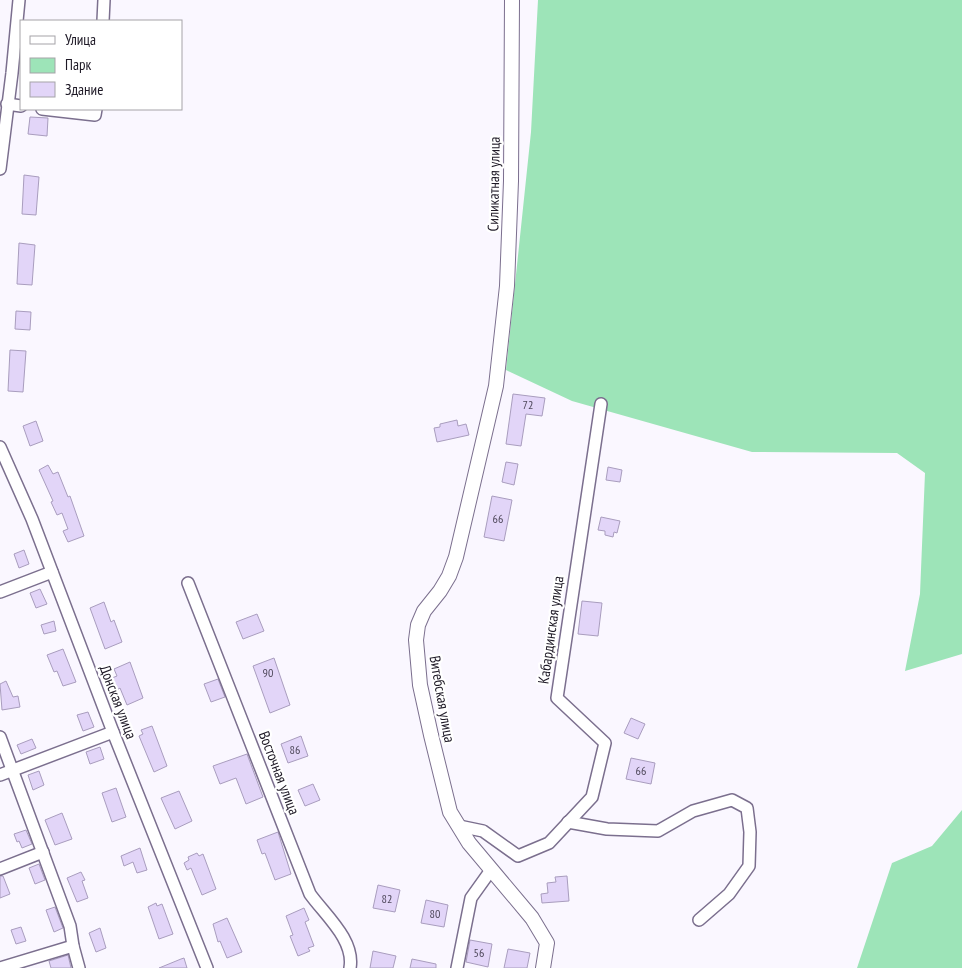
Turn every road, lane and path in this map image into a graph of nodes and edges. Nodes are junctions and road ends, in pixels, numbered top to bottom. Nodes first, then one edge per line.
1 (19, 0) edge
2 (104, 0) edge
3 (512, 0) edge
4 (103, 20) edge
5 (12, 73) junction
6 (0, 82) edge
7 (7, 104) junction
8 (20, 106) edge
9 (50, 110) edge
10 (96, 110) edge
11 (0, 169) edge
12 (498, 367) joint
13 (601, 404) dead end
14 (0, 447) edge
15 (5, 471) edge
16 (52, 572) junction
17 (188, 583) dead end
18 (0, 592) edge
19 (113, 732) junction
20 (0, 737) edge
21 (13, 770) junction
22 (0, 775) edge
23 (568, 822) junction
24 (459, 826) junction
25 (43, 852) junction
26 (0, 869) edge
27 (491, 870) junction
28 (699, 920) dead end
29 (73, 946) junction
30 (0, 968) edge
31 (79, 968) edge
32 (207, 968) edge
33 (350, 968) edge
34 (457, 968) edge
35 (543, 968) edge

1 - 5 street
2 - 4 street
3 - 12 street, Силикатная улица
5 - 6 street
5 - 7 street
7 - 8 street
7 - 11 street
9 - 10 street
12 - 24 street, Витебская улица
13 - 23 street, Кабардинская улица
14 - 15 street, Донская улица
15 - 16 street, Донская улица
16 - 18 street
16 - 19 street, Донская улица
17 - 33 street, Восточная улица
19 - 21 street
19 - 32 street, Донская улица
20 - 21 street
21 - 22 street
21 - 25 street
23 - 24 street, Кабардинская улица
23 - 28 street
24 - 27 street, Витебская улица
25 - 26 street
25 - 29 street
27 - 34 street
27 - 35 street, Витебская улица
29 - 30 street
29 - 31 street

